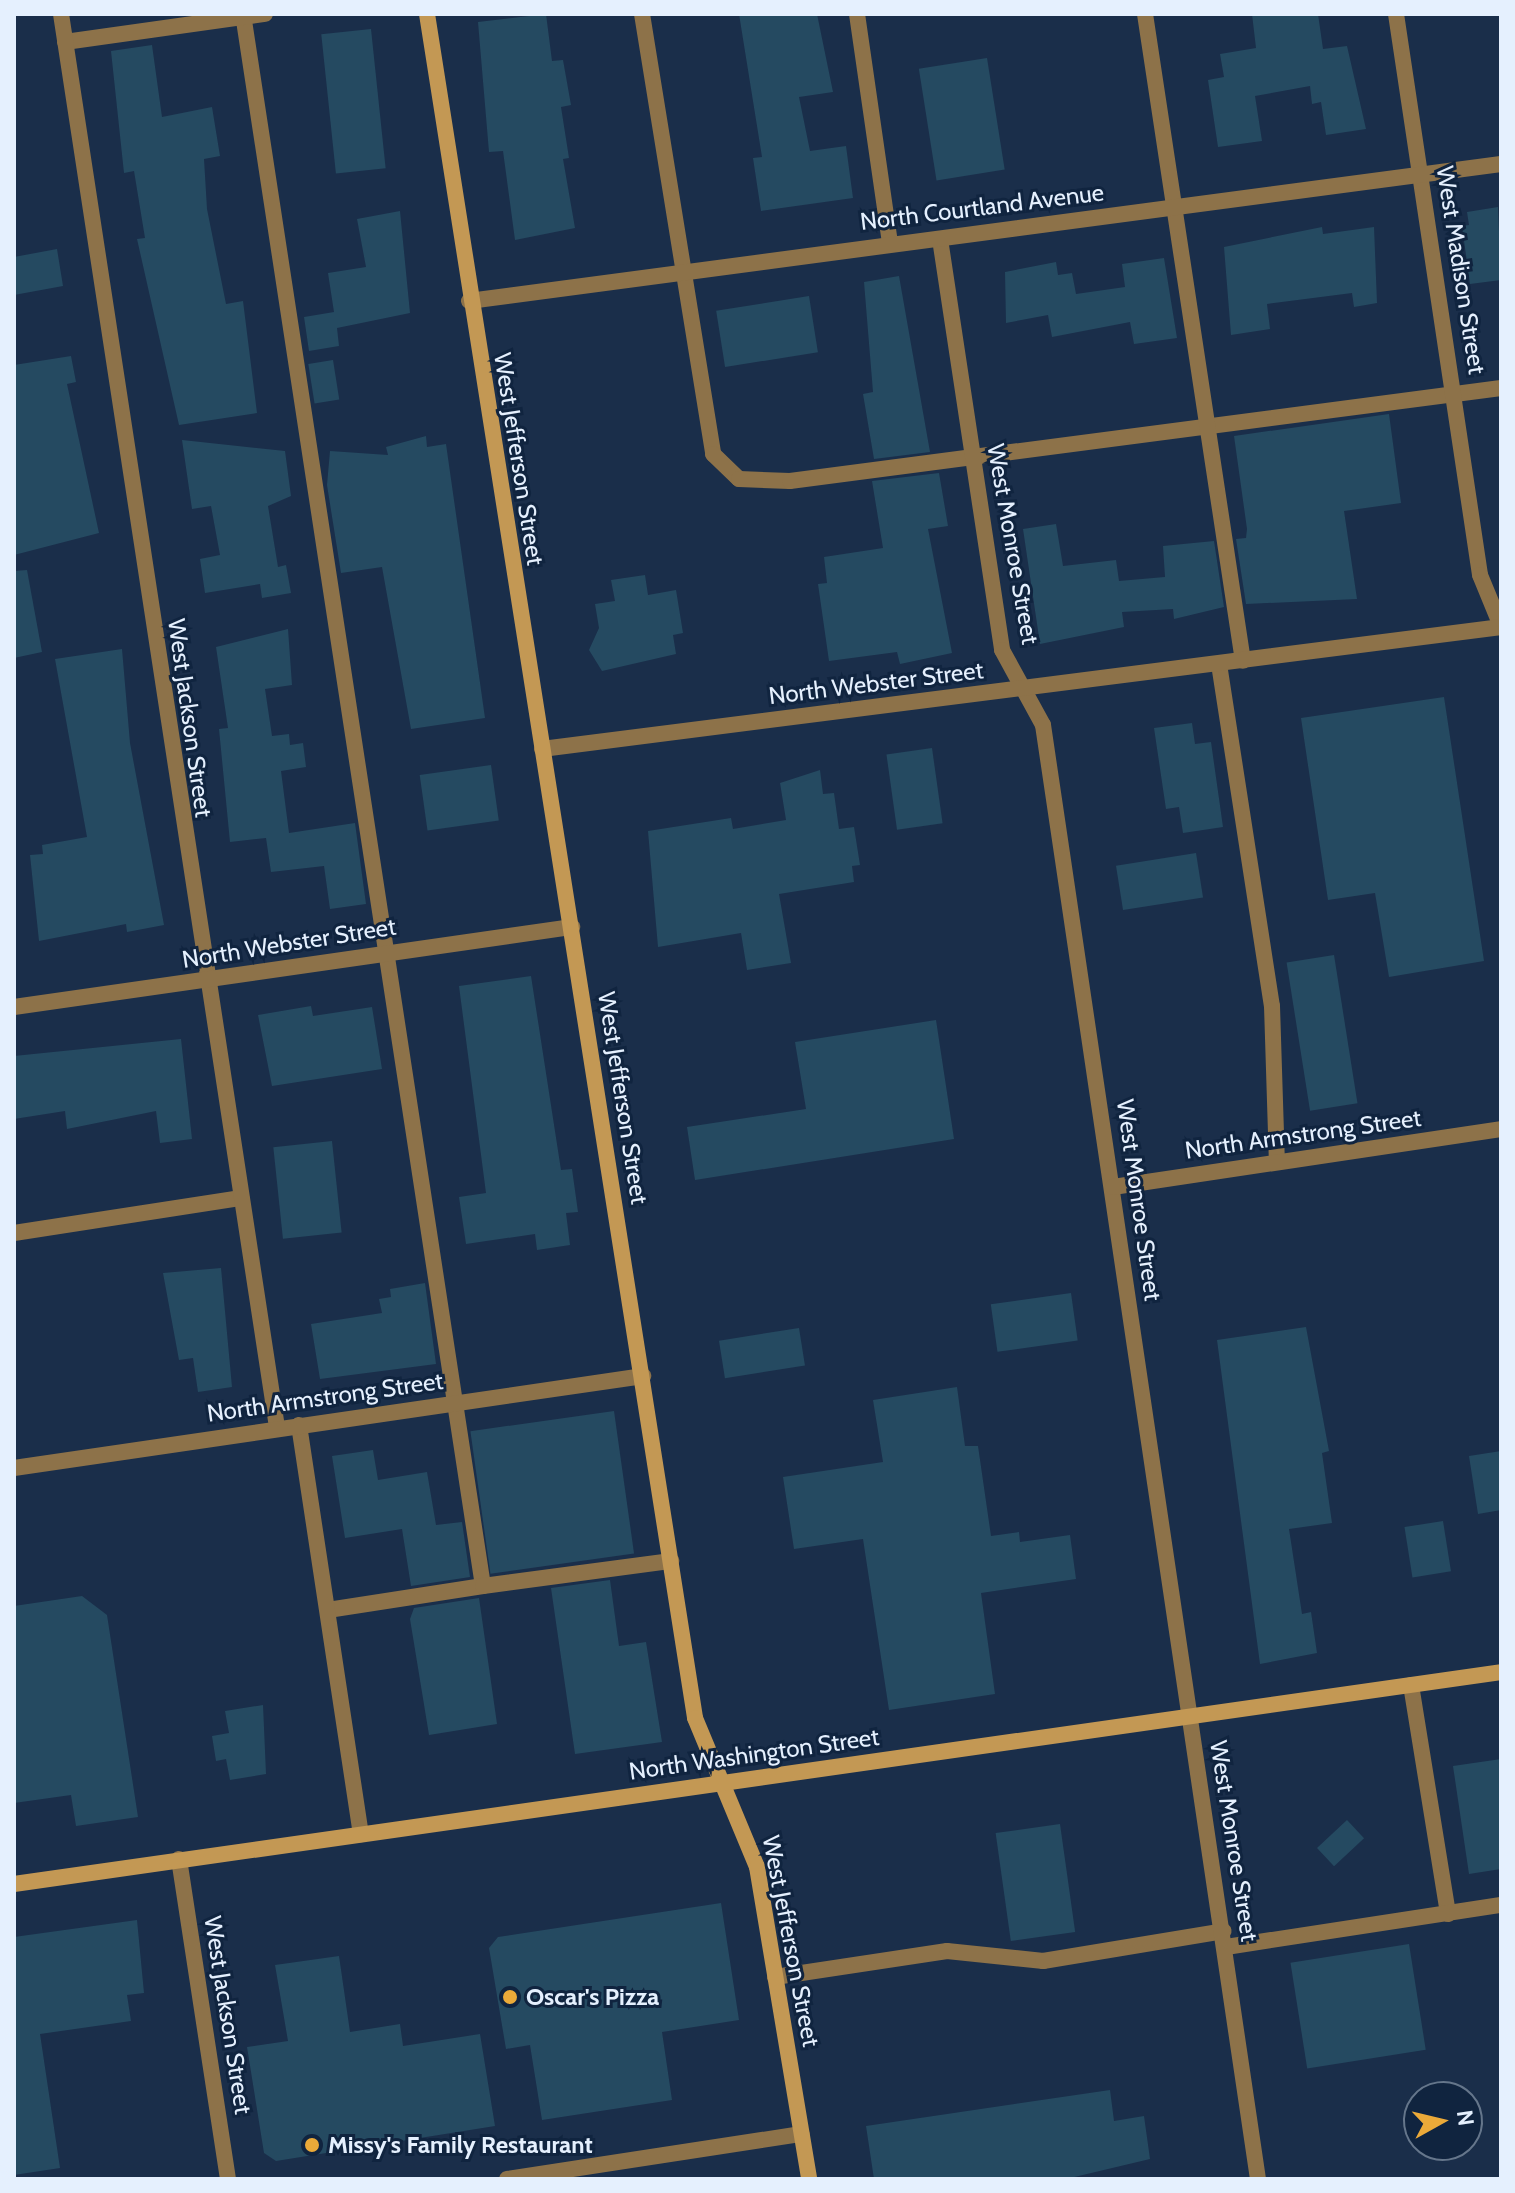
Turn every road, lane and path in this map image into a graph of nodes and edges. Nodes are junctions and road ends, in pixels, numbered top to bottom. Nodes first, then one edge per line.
1 (61, 14) edge
2 (265, 14) edge
3 (427, 14) edge
4 (642, 14) edge
5 (857, 14) edge
6 (1145, 14) edge
7 (1396, 14) edge
8 (243, 16) edge
9 (65, 42) junction
10 (1501, 164) edge
11 (1422, 174) junction
12 (1175, 207) junction
13 (940, 239) junction
14 (890, 243) junction
15 (680, 272) junction
16 (469, 301) junction
17 (1501, 388) edge
18 (1457, 394) junction
19 (1207, 425) junction
20 (973, 456) junction
21 (1501, 626) edge
22 (1243, 661) junction
23 (1219, 664) junction
24 (1025, 689) junction
25 (542, 749) junction
26 (572, 927) junction
27 (384, 953) junction
28 (207, 981) junction
29 (14, 1007) edge
30 (1501, 1129) edge
31 (1277, 1162) junction
32 (1113, 1187) junction
33 (241, 1198) junction
34 (14, 1233) edge
35 (643, 1376) junction
36 (454, 1403) junction
37 (299, 1425) junction
38 (277, 1428) junction
39 (14, 1468) edge
40 (671, 1561) junction
41 (483, 1586) junction
42 (328, 1610) junction
43 (1501, 1672) edge
44 (1411, 1685) junction
45 (1190, 1715) junction
46 (721, 1783) junction
47 (361, 1834) junction
48 (179, 1859) junction
49 (14, 1884) edge
50 (1501, 1905) edge
51 (1448, 1914) junction
52 (1225, 1939) junction
53 (775, 1977) junction
54 (802, 2134) junction
55 (228, 2179) edge
56 (507, 2179) edge
57 (809, 2179) edge
58 (1258, 2179) edge

1 - 9 street, West Jackson Street
2 - 8 street
3 - 16 street, West Jefferson Street
4 - 15 street
5 - 14 street
6 - 12 street
7 - 11 street, West Madison Street
8 - 9 street
8 - 27 street
9 - 28 street, West Jackson Street
10 - 11 street, North Courtland Avenue
11 - 12 street, North Courtland Avenue
11 - 18 street, West Madison Street
12 - 13 street, North Courtland Avenue
12 - 19 street
13 - 14 street, North Courtland Avenue
13 - 20 street, West Monroe Street
14 - 15 street, North Courtland Avenue
15 - 16 street, North Courtland Avenue
15 - 20 street
16 - 25 street, West Jefferson Street
17 - 18 street
18 - 19 street
18 - 21 street, West Madison Street
19 - 20 street
19 - 22 street
20 - 24 street, West Monroe Street
21 - 22 street, North Webster Street
22 - 23 street, North Webster Street
23 - 24 street, North Webster Street
23 - 31 street
24 - 25 street, North Webster Street
24 - 32 street, West Monroe Street
25 - 26 street, West Jefferson Street
26 - 27 street, North Webster Street
26 - 35 street, West Jefferson Street
27 - 28 street, North Webster Street
27 - 36 street
28 - 29 street, North Webster Street
28 - 33 street, West Jackson Street
30 - 31 street, North Armstrong Street
31 - 32 street, North Armstrong Street
32 - 45 street, West Monroe Street
33 - 34 street
33 - 38 street, West Jackson Street
35 - 36 street, North Armstrong Street
35 - 40 street, West Jefferson Street
36 - 37 street, North Armstrong Street
36 - 41 street
37 - 38 street, North Armstrong Street
37 - 42 street
38 - 39 street, North Armstrong Street
40 - 41 street
40 - 46 street, West Jefferson Street
41 - 42 street
42 - 47 street
43 - 44 street, North Washington Street
44 - 45 street, North Washington Street
44 - 51 street
45 - 46 street, North Washington Street
45 - 52 street, West Monroe Street
46 - 47 street, North Washington Street
46 - 53 street, West Jefferson Street
47 - 48 street, North Washington Street
48 - 49 street, North Washington Street
48 - 55 street, West Jackson Street
50 - 51 street
51 - 52 street
52 - 53 street
52 - 58 street, West Monroe Street
53 - 54 street, West Jefferson Street
54 - 56 street
54 - 57 street, West Jefferson Street

